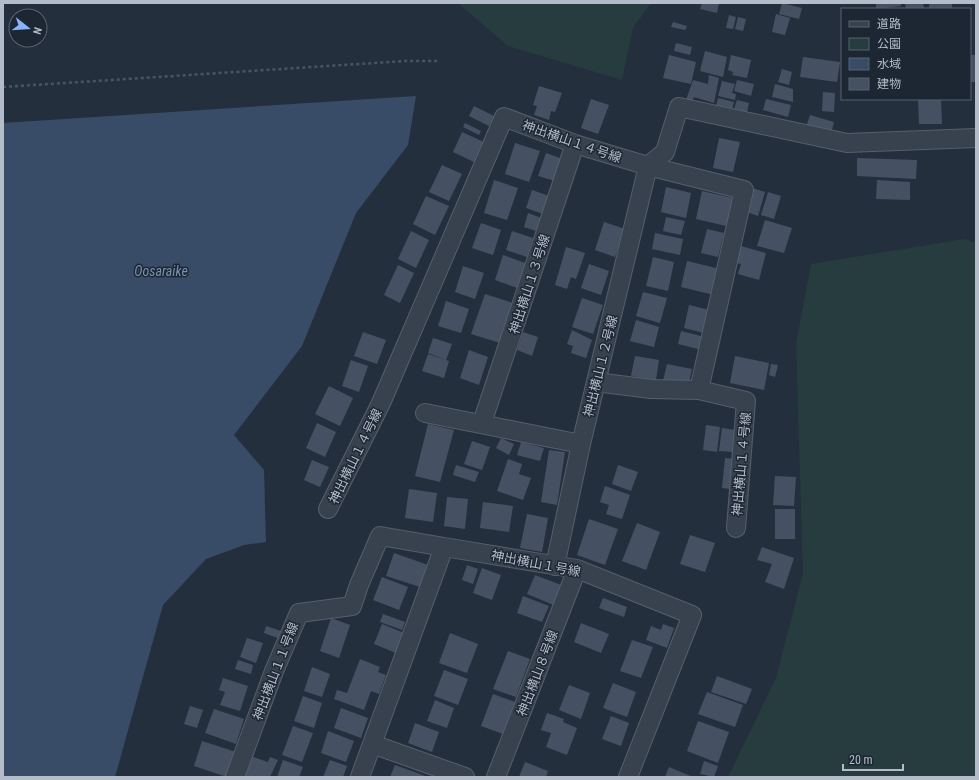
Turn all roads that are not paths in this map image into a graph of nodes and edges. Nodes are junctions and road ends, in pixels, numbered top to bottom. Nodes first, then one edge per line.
1 (976, 138) edge
2 (575, 144) junction
3 (648, 166) junction
4 (596, 382) junction
5 (699, 390) junction
6 (425, 413) dead end
7 (482, 424) junction
8 (581, 444) junction
9 (328, 510) dead end
10 (736, 528) dead end
11 (444, 547) junction
12 (555, 566) junction
13 (577, 569) junction
14 (372, 744) junction
15 (235, 777) edge
16 (360, 777) edge
17 (465, 777) edge
18 (496, 777) edge
19 (628, 777) edge

1 - 3 street
2 - 3 street, 神出横山１４号線
2 - 7 street, 神出横山１３号線
2 - 9 street, 神出横山１４号線
3 - 4 street, 神出横山１２号線
3 - 5 street, 神出横山１４号線
4 - 5 street, 神出横山１４号線
4 - 8 street, 神出横山１２号線
5 - 10 street, 神出横山１４号線
6 - 7 street
7 - 8 street
8 - 12 street, 神出横山１２号線
11 - 12 street, 神出横山１号線
11 - 14 street
11 - 15 street, 神出横山１１号線
12 - 13 street, 神出横山１号線
13 - 18 street, 神出横山８号線
13 - 19 street, 神出横山１号線
14 - 16 street
14 - 17 street

